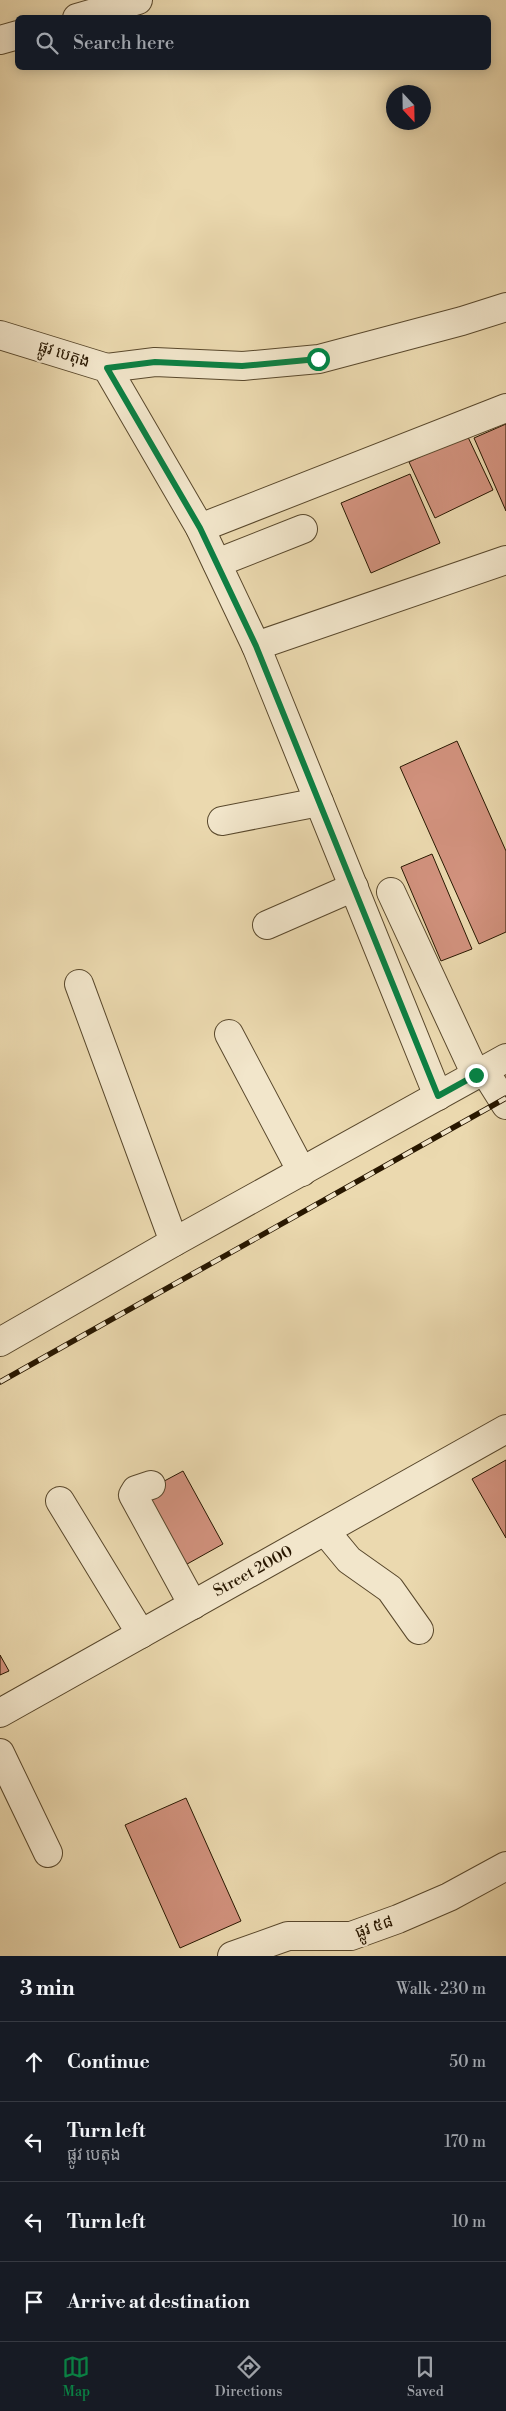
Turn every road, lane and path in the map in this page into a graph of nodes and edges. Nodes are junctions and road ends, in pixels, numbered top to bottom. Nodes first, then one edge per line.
1 (138, 0) edge
2 (87, 15) edge
3 (15, 36) edge
4 (0, 40) edge
5 (506, 307) edge
6 (0, 335) edge
7 (107, 368) junction
8 (506, 408) edge
9 (200, 528) junction
10 (302, 529) dead end
11 (506, 560) edge
12 (217, 563) junction
13 (256, 646) junction
14 (319, 802) junction
15 (222, 821) dead end
16 (354, 887) junction
17 (391, 892) dead end
18 (267, 925) dead end
19 (79, 984) dead end
20 (229, 1034) dead end
21 (488, 1068) edge
22 (438, 1096) junction
23 (506, 1105) edge
24 (302, 1172) junction
25 (174, 1242) junction
26 (0, 1342) edge
27 (506, 1429) edge
28 (151, 1485) dead end
29 (60, 1501) dead end
30 (325, 1531) junction
31 (192, 1605) junction
32 (419, 1630) dead end
33 (141, 1634) junction
34 (0, 1713) edge
35 (0, 1753) edge
36 (48, 1854) dead end
37 (506, 1866) edge
38 (232, 1956) edge

1 - 2 street
3 - 4 street
5 - 7 street
6 - 7 street, ផ្លូវ បេតុង
7 - 9 street, ផ្លូវ បេតុង
8 - 9 street
9 - 12 street, ផ្លូវ បេតុង
10 - 12 street
11 - 13 street
12 - 13 street, ផ្លូវ បេតុង
13 - 14 street, ផ្លូវ បេតុង
14 - 15 street
14 - 16 street, ផ្លូវ បេតុង
16 - 18 street
16 - 22 street, ផ្លូវ បេតុង
17 - 21 street
19 - 25 street
20 - 24 street
21 - 22 street
21 - 23 street
22 - 24 street
24 - 25 street
25 - 26 street
27 - 30 street, Street 2000
28 - 31 street
29 - 33 street
30 - 31 street, Street 2000
30 - 32 street
31 - 33 street, Street 2000
33 - 34 street, Street 2000
35 - 36 street
37 - 38 street, ផ្លូវ ៥៨

